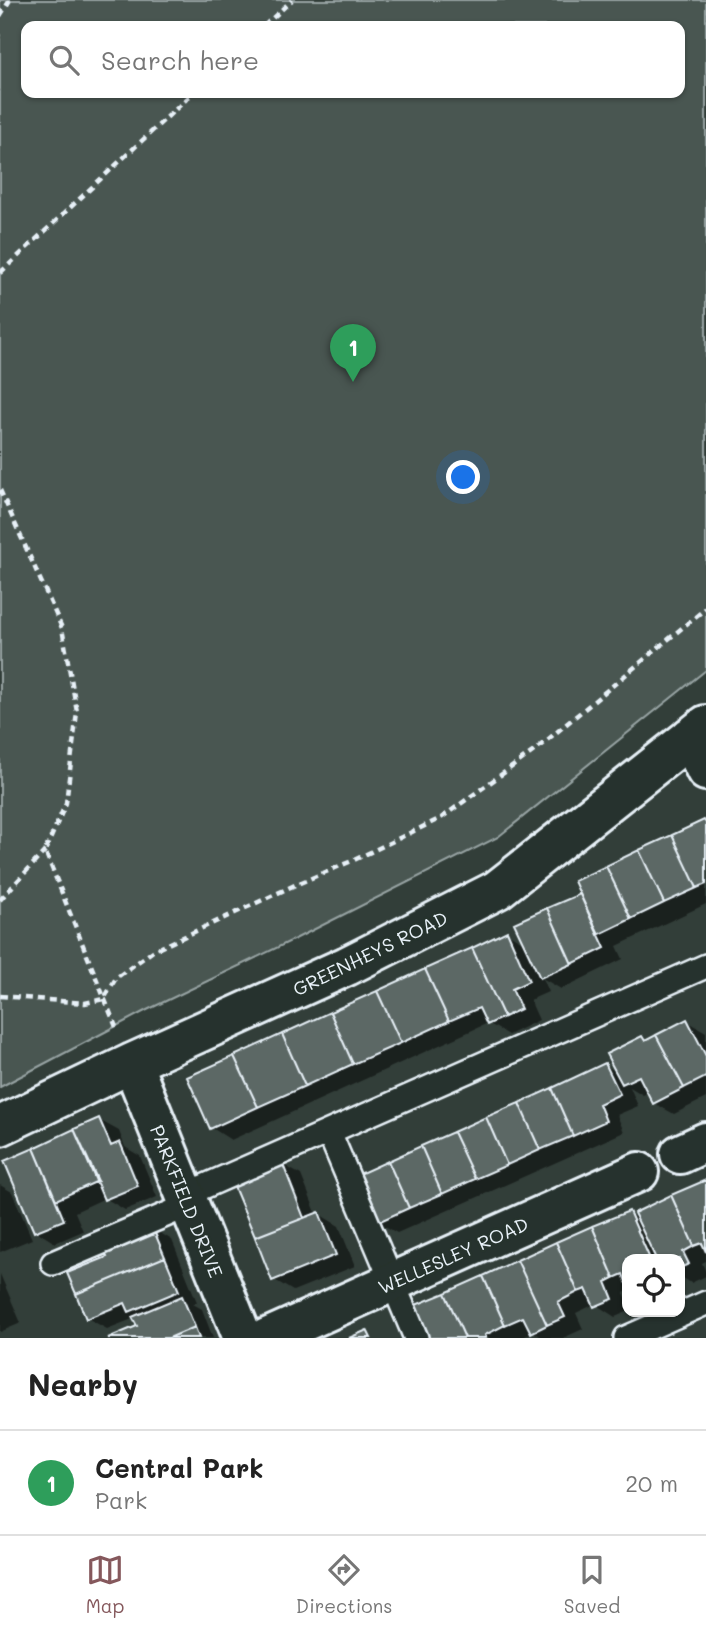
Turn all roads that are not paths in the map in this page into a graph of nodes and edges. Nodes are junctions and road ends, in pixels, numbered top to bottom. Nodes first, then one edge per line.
1 (698, 731) edge
2 (706, 771) edge
3 (706, 967) edge
4 (132, 1063) junction
5 (0, 1126) edge
6 (328, 1132) junction
7 (639, 1172) dead end
8 (187, 1200) junction
9 (53, 1264) dead end
10 (392, 1282) junction
11 (706, 1303) edge
12 (243, 1338) edge
13 (267, 1338) edge
14 (416, 1338) edge
15 (626, 1338) edge

1 - 2 street
1 - 4 street, GREENHEYS ROAD
3 - 6 lane
4 - 5 street, GREENHEYS ROAD
4 - 8 street, PARKFIELD DRIVE
6 - 8 lane
6 - 10 lane
7 - 10 street, WELLESLEY ROAD
8 - 9 lane
8 - 12 street, PARKFIELD DRIVE
10 - 13 street, WELLESLEY ROAD
10 - 14 lane
11 - 15 lane

